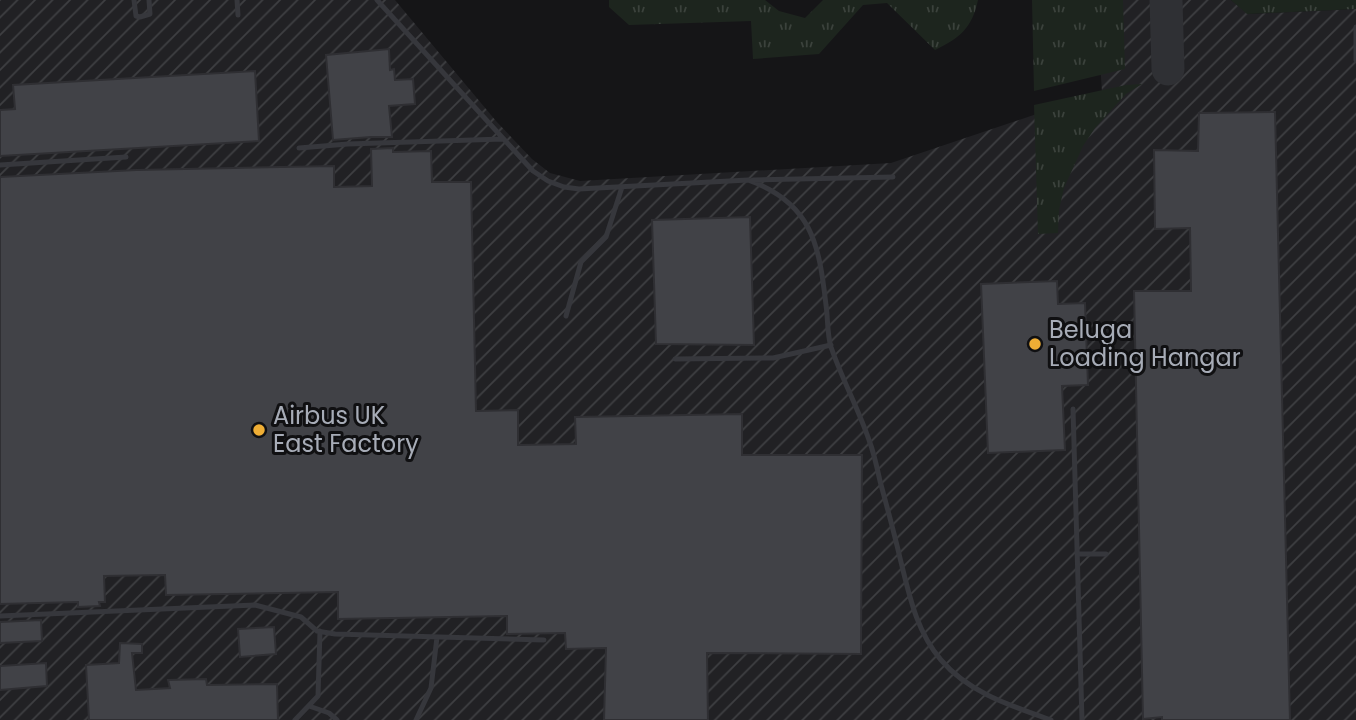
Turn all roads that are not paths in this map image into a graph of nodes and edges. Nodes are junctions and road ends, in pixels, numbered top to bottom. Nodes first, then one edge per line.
1 (134, 0) edge
2 (149, 0) edge
3 (237, 0) edge
4 (377, 0) edge
5 (238, 15) dead end
6 (1356, 27) edge
7 (1356, 60) edge
8 (503, 139) junction
9 (299, 148) dead end
10 (126, 157) dead end
11 (0, 164) edge
12 (893, 177) dead end
13 (748, 180) junction
14 (622, 187) junction
15 (566, 316) dead end
16 (831, 345) junction
17 (675, 359) dead end
18 (1073, 409) dead end
19 (1078, 554) junction
20 (1107, 554) dead end
21 (0, 616) edge
22 (320, 631) junction
23 (437, 637) junction
24 (544, 640) dead end
25 (309, 706) junction
26 (295, 720) edge
27 (337, 720) edge
28 (416, 720) edge
29 (1051, 720) edge
30 (1082, 720) edge

1 - 2 lane
3 - 5 lane
4 - 8 lane
6 - 7 lane
8 - 9 lane
8 - 14 lane
10 - 11 lane
12 - 13 lane
13 - 14 lane
13 - 16 lane
14 - 15 lane
16 - 17 lane
16 - 29 lane
18 - 19 lane
19 - 20 lane
19 - 30 lane
21 - 22 lane
22 - 23 lane
22 - 25 lane
23 - 24 lane
23 - 28 lane
25 - 26 lane
25 - 27 lane

